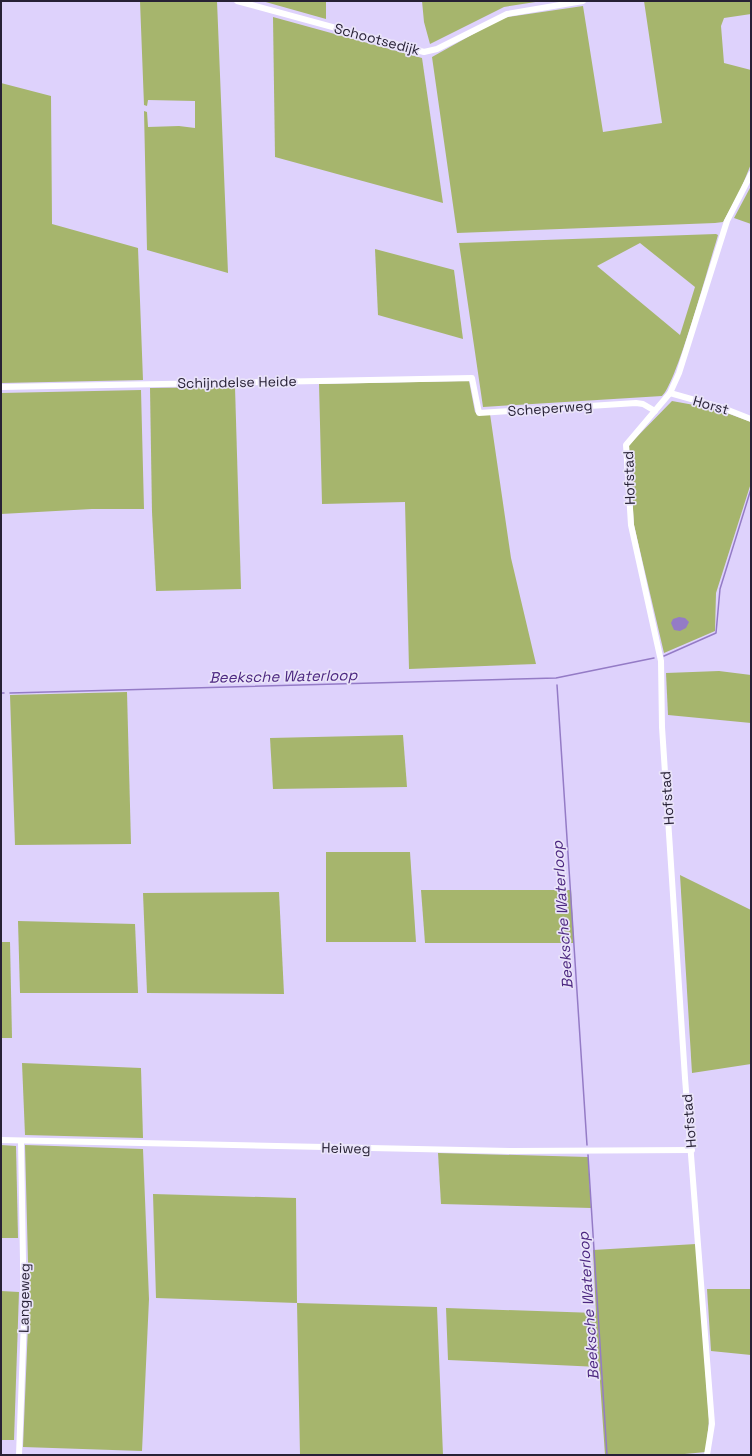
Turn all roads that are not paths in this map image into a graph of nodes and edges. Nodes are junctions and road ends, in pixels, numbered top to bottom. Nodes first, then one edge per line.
1 (237, 1) edge
2 (583, 1) edge
3 (751, 174) edge
4 (472, 378) joint
5 (1, 387) edge
6 (670, 393) junction
7 (655, 411) junction
8 (751, 418) edge
9 (1, 1140) edge
10 (22, 1142) junction
11 (692, 1150) junction
12 (19, 1455) edge
13 (707, 1455) edge

1 - 2 street, Schootsedijk
3 - 6 street, Hofstad
4 - 5 street, Schijndelse Heide
4 - 7 street, Scheperweg
6 - 7 street, Hofstad
6 - 8 street, Horst
7 - 11 street, Hofstad
9 - 10 street, Heiweg
10 - 11 street, Heiweg
10 - 12 street, Langeweg
11 - 13 street, Hofstad

